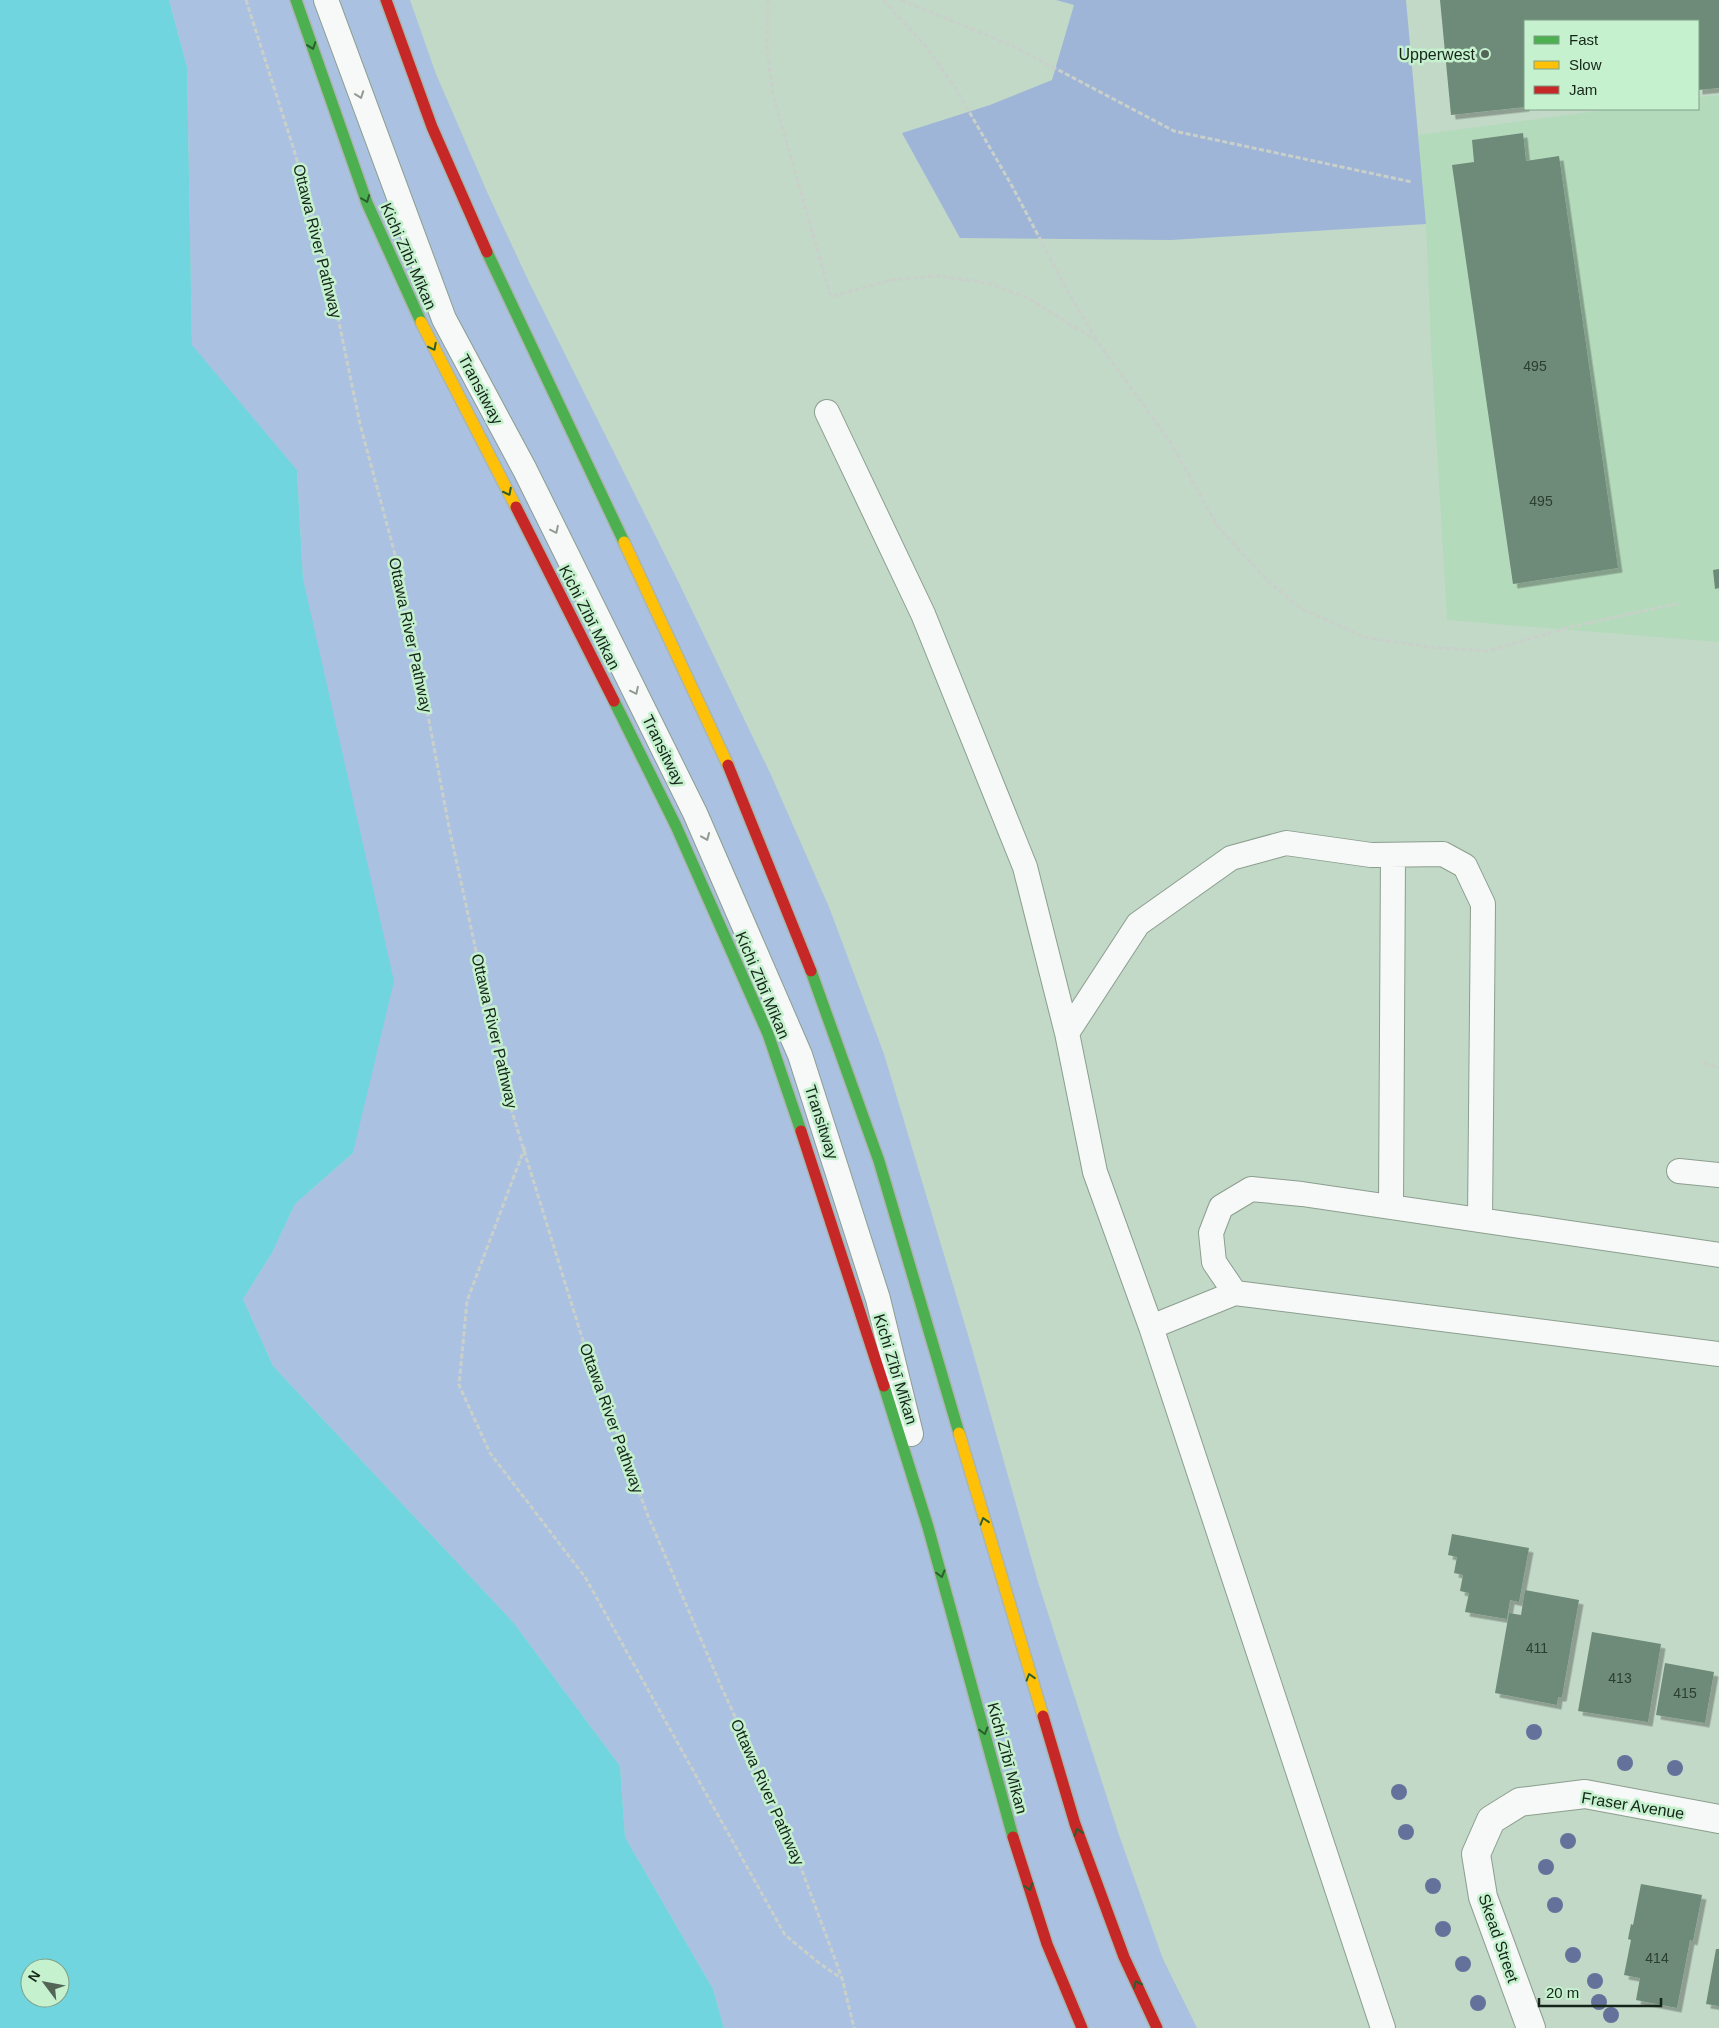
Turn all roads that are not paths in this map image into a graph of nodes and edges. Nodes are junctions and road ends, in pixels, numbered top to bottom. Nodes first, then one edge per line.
1 (296, 0) edge
2 (326, 0) edge
3 (386, 0) edge
4 (827, 412) dead end
5 (1392, 855) junction
6 (1067, 1033) junction
7 (1679, 1171) dead end
8 (1719, 1175) edge
9 (1391, 1206) junction
10 (1480, 1220) junction
11 (1719, 1255) edge
12 (1235, 1293) junction
13 (1151, 1327) junction
14 (1719, 1354) edge
15 (928, 1527) junction
16 (1719, 1819) edge
17 (1491, 1820) joint
18 (1082, 2028) edge
19 (1156, 2028) edge
20 (1383, 2028) edge
21 (1531, 2028) edge

1 -> 15 highway, Kichi Zībī Mīkan
2 -> 15 lane, Transitway
19 -> 3 highway
4 - 6 lane
5 - 6 lane
5 - 9 lane
5 - 10 lane
6 - 13 lane
7 - 8 lane
9 - 10 lane
9 - 12 lane
10 - 11 lane
12 - 13 lane
12 - 14 lane
13 - 20 lane
15 -> 18 highway, Kichi Zībī Mīkan
16 - 17 street, Fraser Avenue
17 - 21 street, Skead Street

